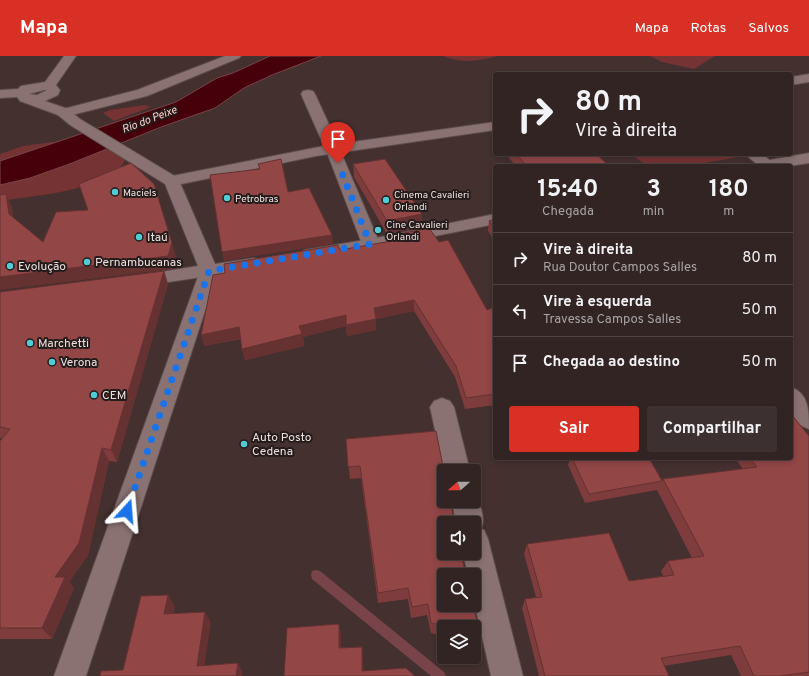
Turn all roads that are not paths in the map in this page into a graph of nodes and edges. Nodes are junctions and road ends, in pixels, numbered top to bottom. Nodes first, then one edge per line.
1 (58, 56) edge
2 (70, 56) edge
3 (235, 56) edge
4 (809, 78) edge
5 (793, 81) edge
6 (46, 88) junction
7 (0, 94) edge
8 (308, 94) dead end
9 (24, 96) junction
10 (67, 116) junction
11 (493, 126) edge
12 (333, 150) junction
13 (754, 156) edge
14 (809, 158) edge
15 (764, 164) edge
16 (777, 164) edge
17 (172, 181) junction
18 (493, 219) edge
19 (370, 244) junction
20 (292, 257) edge
21 (270, 261) edge
22 (209, 271) junction
23 (116, 283) edge
24 (793, 399) edge
25 (442, 407) dead end
26 (809, 420) edge
27 (455, 464) edge
28 (479, 560) edge
29 (70, 676) edge
30 (507, 676) edge

1 - 6 street
2 - 6 street
3 - 10 street
4 - 5 street
6 - 9 street
6 - 10 street
7 - 9 street
8 - 12 street
9 - 10 street
10 - 17 street
11 - 12 street
12 - 17 street
12 - 19 street
13 - 15 street
14 - 16 street
17 - 22 street
18 - 19 street
19 - 20 street
21 - 22 street
22 - 23 street
22 - 29 street
24 - 26 street
25 - 27 street
28 - 30 street

